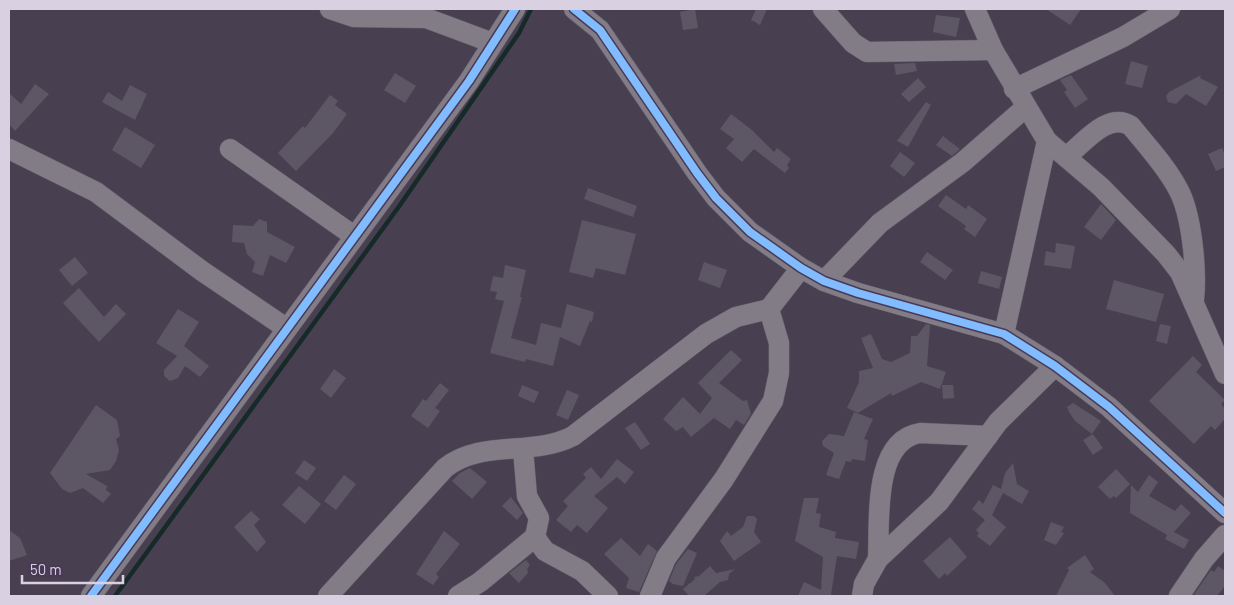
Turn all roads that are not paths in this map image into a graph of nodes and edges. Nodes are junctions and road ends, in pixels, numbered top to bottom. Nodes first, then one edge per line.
1 (330, 9) edge
2 (515, 9) edge
3 (574, 9) edge
4 (823, 9) edge
5 (975, 9) edge
6 (1170, 9) edge
7 (493, 43) junction
8 (993, 50) junction
9 (1014, 88) junction
10 (1026, 107) junction
11 (1047, 141) junction
12 (9, 149) edge
13 (230, 149) dead end
14 (1066, 157) junction
15 (354, 236) junction
16 (801, 268) junction
17 (824, 281) junction
18 (1193, 301) junction
19 (768, 308) junction
20 (286, 328) junction
21 (1004, 334) junction
22 (1055, 366) junction
23 (1225, 374) edge
24 (988, 436) junction
25 (523, 449) junction
26 (1225, 513) edge
27 (1225, 535) edge
28 (535, 537) junction
29 (878, 559) junction
30 (91, 596) edge
31 (328, 596) edge
32 (458, 596) edge
33 (608, 596) edge
34 (650, 596) edge
35 (862, 596) edge
36 (1179, 596) edge

1 - 7 street
2 - 7 street
3 - 16 street
4 - 8 street
5 - 8 street
6 - 9 street
7 - 15 street
8 - 9 street
9 - 10 street
10 - 11 street
10 - 17 street
11 - 14 street
11 - 21 street
12 - 20 street
13 - 15 street
14 - 18 street
14 - 18 street
15 - 20 street
16 - 17 street
16 - 19 street
17 - 21 street
18 - 23 street
19 - 25 street
19 - 34 street
20 - 30 street
21 - 22 street
22 - 24 street
22 - 26 street
24 - 29 street
24 - 29 street
25 - 28 street
25 - 31 street
27 - 36 street
28 - 32 street
28 - 33 street
29 - 35 street

